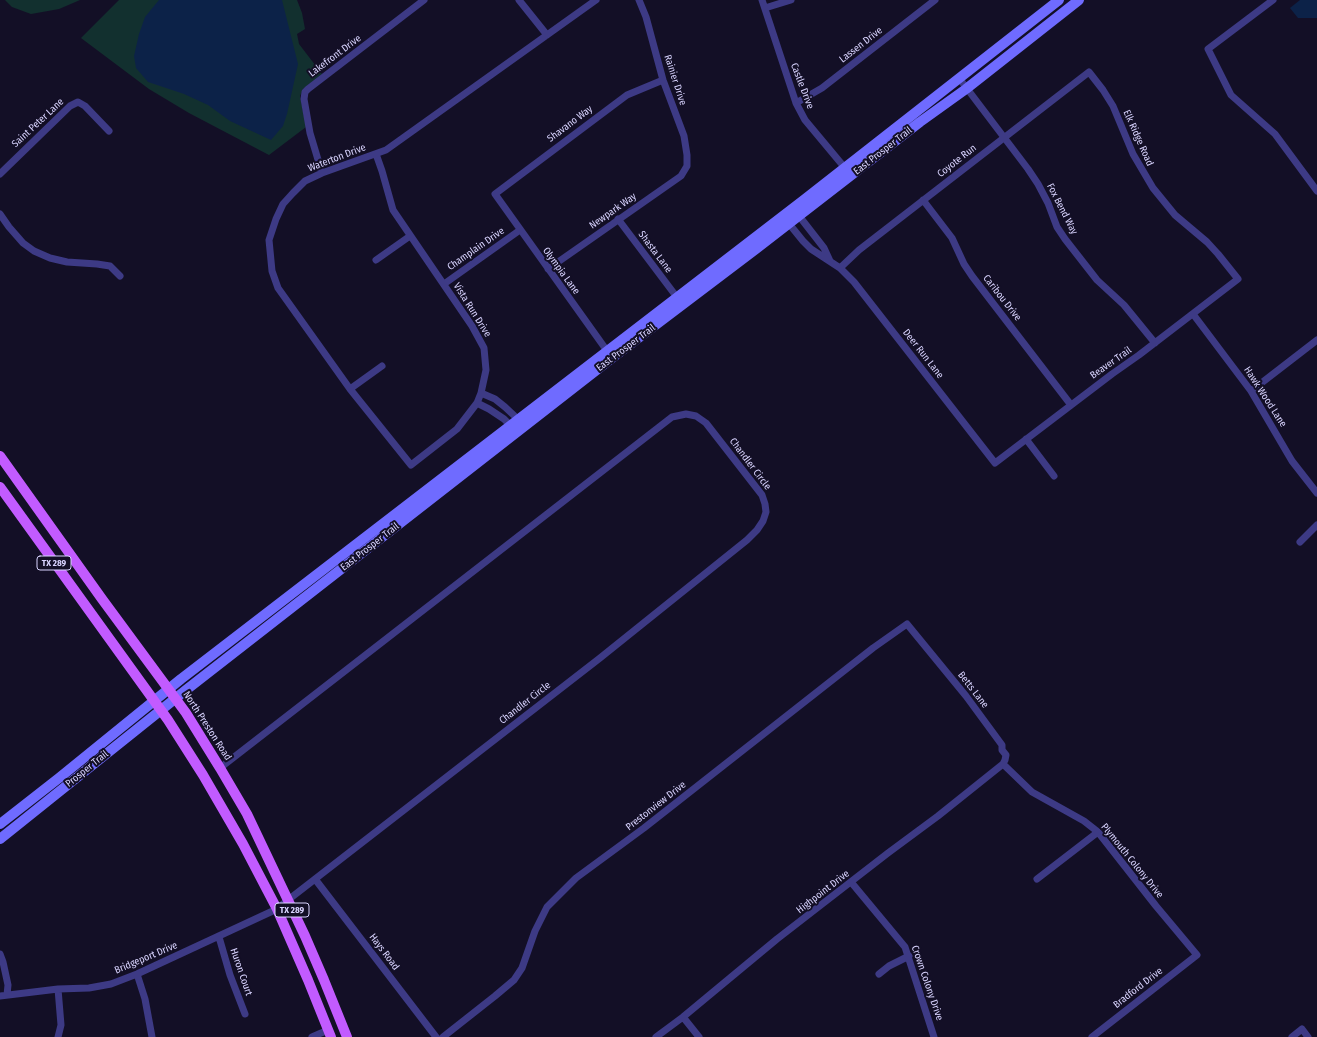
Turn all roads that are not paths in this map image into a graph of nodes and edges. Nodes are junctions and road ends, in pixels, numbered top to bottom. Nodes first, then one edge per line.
1 (424, 0) edge
2 (519, 0) edge
3 (596, 0) edge
4 (639, 0) edge
5 (762, 0) edge
6 (790, 0) edge
7 (935, 0) edge
8 (1059, 0) edge
9 (1079, 0) edge
10 (1273, 0) edge
11 (765, 8) junction
12 (547, 35) junction
13 (1089, 72) joint
14 (959, 78) junction
15 (663, 80) junction
16 (966, 89) junction
17 (796, 104) junction
18 (109, 131) dead end
19 (1004, 138) junction
20 (376, 154) junction
21 (687, 166) joint
22 (844, 168) junction
23 (322, 173) junction
24 (0, 174) edge
25 (1317, 191) edge
26 (495, 194) joint
27 (923, 200) junction
28 (793, 208) junction
29 (0, 214) edge
30 (800, 216) junction
31 (618, 219) junction
32 (786, 220) junction
33 (520, 230) junction
34 (410, 236) junction
35 (376, 260) dead end
36 (830, 261) junction
37 (840, 268) junction
38 (548, 269) junction
39 (120, 276) dead end
40 (1238, 279) joint
41 (444, 284) junction
42 (676, 296) junction
43 (1193, 314) junction
44 (1317, 340) edge
45 (1155, 343) junction
46 (609, 354) junction
47 (382, 366) dead end
48 (350, 388) junction
49 (1252, 391) junction
50 (481, 393) junction
51 (477, 403) junction
52 (1071, 405) junction
53 (514, 422) junction
54 (526, 426) junction
55 (518, 432) junction
56 (1026, 440) junction
57 (0, 456) edge
58 (995, 464) joint
59 (410, 465) joint
60 (1054, 476) dead end
61 (0, 487) edge
62 (23, 489) junction
63 (1317, 493) edge
64 (9, 499) junction
65 (1317, 526) edge
66 (1300, 542) dead end
67 (299, 588) junction
68 (306, 598) junction
69 (913, 631) joint
70 (167, 690) junction
71 (175, 699) junction
72 (154, 701) junction
73 (161, 710) junction
74 (1003, 764) junction
75 (220, 768) junction
76 (2, 830) edge
77 (1098, 832) junction
78 (315, 879) junction
79 (1037, 879) dead end
80 (851, 882) junction
81 (288, 900) junction
82 (277, 910) junction
83 (219, 937) junction
84 (0, 954) edge
85 (1197, 955) joint
86 (909, 956) junction
87 (137, 974) junction
88 (879, 974) dead end
89 (58, 989) junction
90 (4, 995) edge
91 (245, 1014) dead end
92 (683, 1017) junction
93 (330, 1034) edge
94 (58, 1037) edge
95 (152, 1037) edge
96 (312, 1037) edge
97 (347, 1037) edge
98 (436, 1037) edge
99 (443, 1037) edge
100 (656, 1037) edge
101 (699, 1037) edge
102 (934, 1037) edge
103 (1092, 1037) edge
104 (1292, 1037) edge
105 (1308, 1037) edge

1 - 23 street, Lakefront Drive
2 - 12 street
3 - 12 street, Waterton Drive
4 - 15 street, Rainier Drive
5 - 11 street, Castle Drive
6 - 11 street
7 - 17 street, Lassen Drive
8 - 14 main road, East Prosper Trail
9 - 16 main road, East Prosper Trail
10 - 25 street
11 - 17 street, Castle Drive
12 - 20 street, Waterton Drive
13 - 19 street, Coyote Run
13 - 40 street, Elk Ridge Road
14 - 16 street, Fox Bend Way
14 - 22 main road, East Prosper Trail
15 - 21 street, Rainier Drive
15 - 26 street, Shavano Way
16 - 19 street, Fox Bend Way
16 - 30 main road, East Prosper Trail
17 - 22 street, Castle Drive
18 - 24 street, Saint Peter Lane
19 - 27 street, Coyote Run
19 - 45 street, Fox Bend Way
20 - 23 street, Waterton Drive
20 - 34 street, Vista Run Drive
21 - 31 street, Newpark Way
22 - 28 main road, East Prosper Trail
23 - 48 street, Waterton Drive
26 - 33 street, Olympia Lane
27 - 37 street, Coyote Run
27 - 52 street, Caribou Drive
28 - 30 street, Deer Run Lane
28 - 32 main road, East Prosper Trail
29 - 39 street
30 - 32 main road, East Prosper Trail
30 - 36 street, Deer Run Lane
31 - 38 street, Newpark Way
31 - 42 street, Shasta Lane
32 - 36 street, Deer Run Lane
32 - 42 main road, East Prosper Trail
32 - 46 main road, East Prosper Trail
33 - 38 street, Olympia Lane
33 - 41 street, Champlain Drive
34 - 35 street
34 - 41 street, Vista Run Drive
36 - 37 street, Deer Run Lane
37 - 58 street, Deer Run Lane
38 - 46 street, Olympia Lane
40 - 43 street, Beaver Trail
41 - 50 street, Vista Run Drive
42 - 46 main road, East Prosper Trail
43 - 45 street, Beaver Trail
43 - 49 street, Hawk Wood Lane
44 - 49 street
45 - 52 street, Beaver Trail
46 - 53 main road, East Prosper Trail
46 - 54 main road, East Prosper Trail
47 - 48 street
48 - 59 street, Waterton Drive
49 - 63 street, Hawk Wood Lane
50 - 51 street, Vista Run Drive
50 - 53 street
51 - 53 street
51 - 59 street, Vista Run Drive
52 - 56 street, Beaver Trail
53 - 54 street
53 - 55 street
53 - 67 main road, East Prosper Trail
54 - 55 main road, East Prosper Trail
55 - 68 main road, East Prosper Trail
56 - 58 street, Beaver Trail
56 - 60 street
57 - 62 main road, North Preston Road / TX 289
61 - 64 main road, TX 289
62 - 64 main road
62 - 70 main road, North Preston Road / TX 289
64 - 72 main road, TX 289
65 - 66 street
67 - 68 main road
67 - 70 main road, East Prosper Trail
68 - 71 main road, East Prosper Trail
69 - 74 street, Betts Lane
69 - 99 street, Prestonview Drive
70 - 71 main road, North Preston Road / TX 289
70 - 72 main road, Prosper Trail
71 - 73 main road, Prosper Trail
71 - 75 main road, North Preston Road / TX 289
72 - 73 main road, TX 289
72 - 76 main road, Prosper Trail
73 - 76 main road, Prosper Trail
73 - 82 main road, TX 289
74 - 77 street, Plymouth Colony Drive
74 - 80 street, Highpoint Drive
75 - 78 street, Chandler Circle
75 - 81 main road, North Preston Road / TX 289
77 - 79 street
77 - 85 street, Plymouth Colony Drive
78 - 81 street, Chandler Circle
78 - 98 street, Hays Road
80 - 86 street, Crown Colony Drive
80 - 92 street, Highpoint Drive
81 - 82 street, Bridgeport Drive
81 - 97 main road, North Preston Road / TX 289
82 - 83 street, Bridgeport Drive
82 - 93 main road, TX 289
83 - 87 street, Bridgeport Drive
83 - 91 street, Huron Court
84 - 90 street
85 - 103 street, Bradford Drive
86 - 88 street
86 - 102 street, Crown Colony Drive
87 - 89 street, Bridgeport Drive
87 - 95 street
89 - 90 street, Bridgeport Drive
89 - 94 street
92 - 100 street, Highpoint Drive
92 - 101 street
93 - 96 street
104 - 105 street

